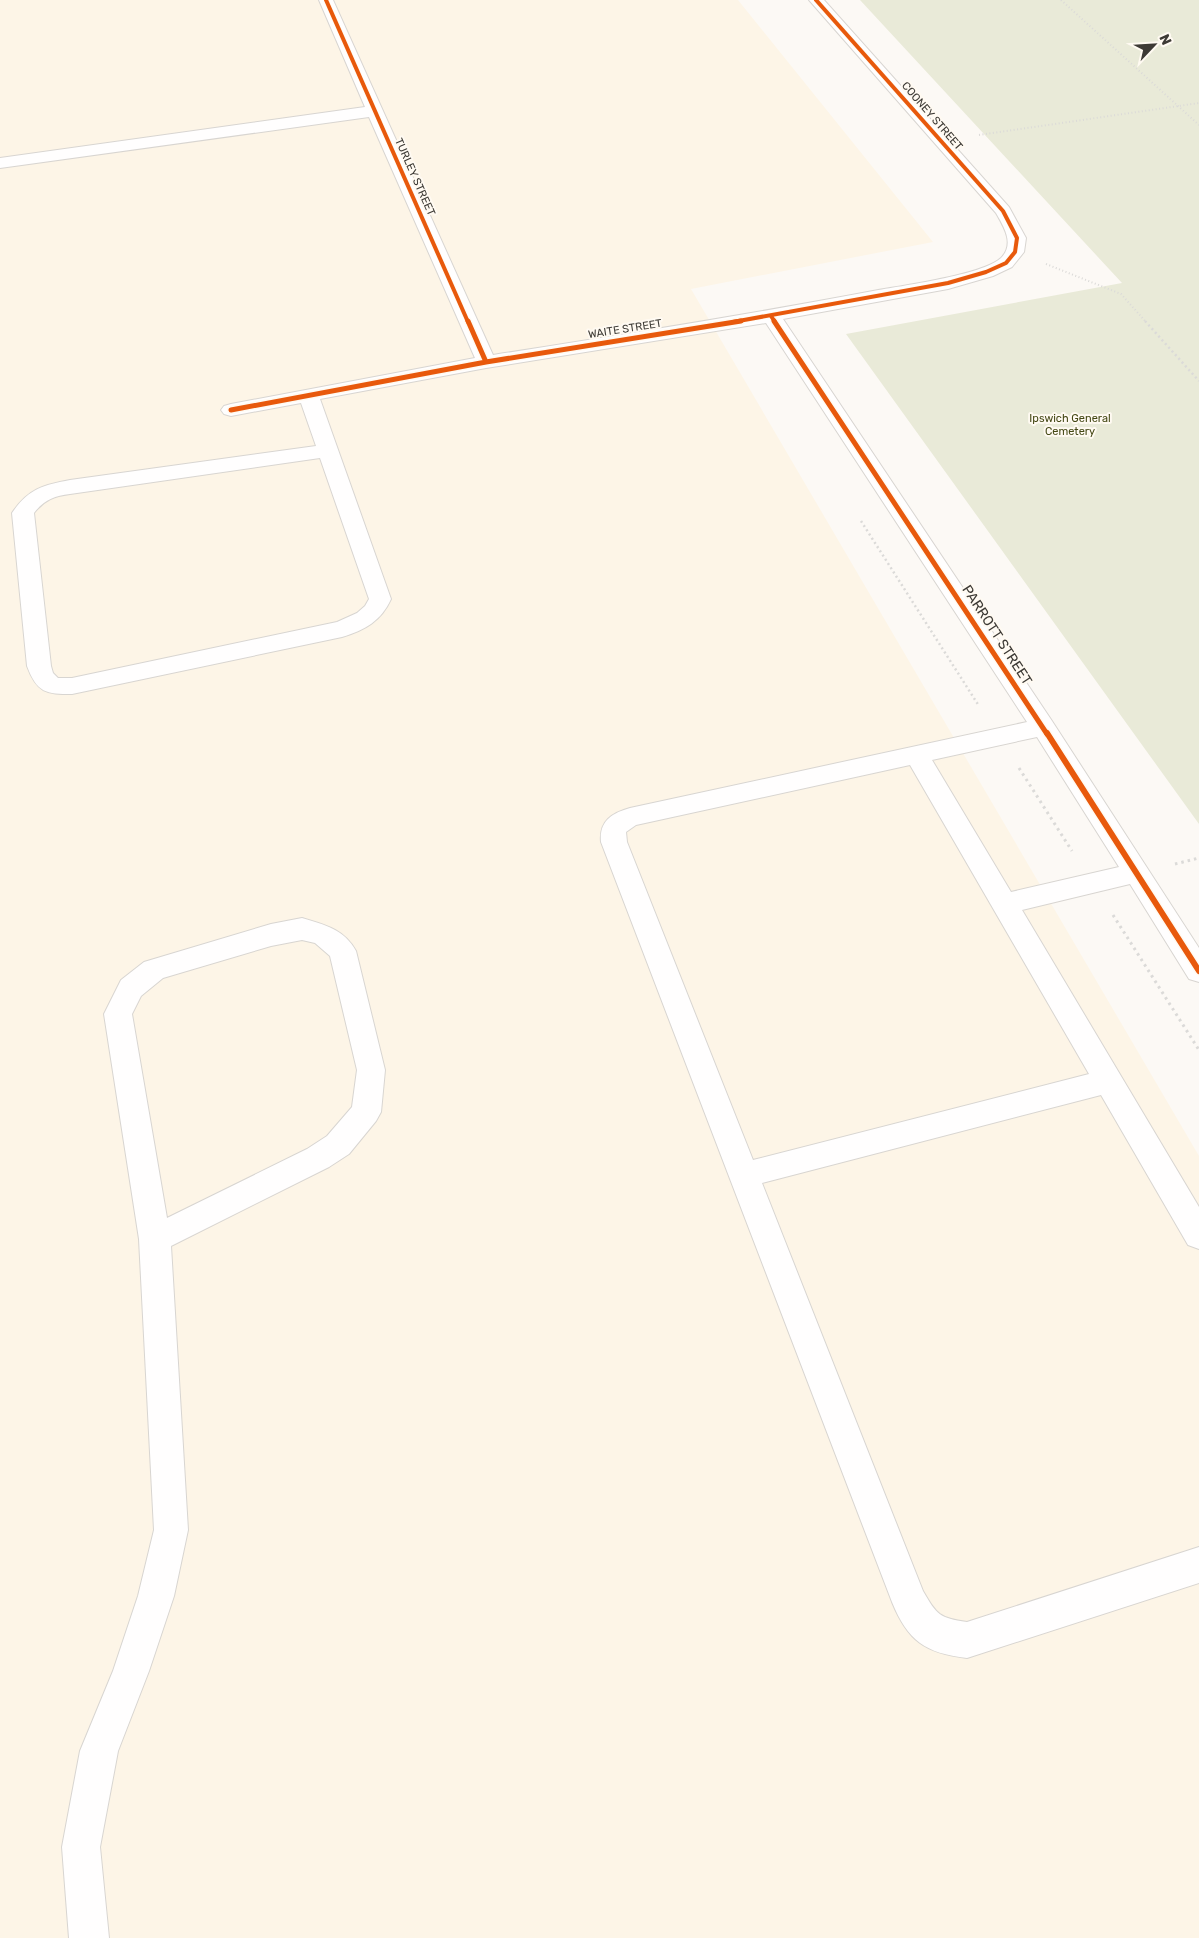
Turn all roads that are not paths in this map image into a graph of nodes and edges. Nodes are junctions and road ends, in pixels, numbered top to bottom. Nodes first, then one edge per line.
1 (326, 0) edge
2 (816, 0) edge
3 (375, 111) junction
4 (0, 163) edge
5 (1015, 252) joint
6 (771, 316) junction
7 (486, 362) junction
8 (308, 395) junction
9 (231, 410) dead end
10 (327, 450) junction
11 (1043, 727) junction
12 (916, 754) junction
13 (1135, 874) junction
14 (1004, 904) junction
15 (1199, 971) edge
16 (1108, 1081) junction
17 (744, 1175) junction
18 (1199, 1235) edge
19 (156, 1239) junction
20 (1199, 1565) edge
21 (89, 1938) edge

1 - 3 street, TURLEY STREET
2 - 5 street, COONEY STREET
3 - 4 street
3 - 7 street, TURLEY STREET
5 - 6 street, WAITE STREET
6 - 7 street, WAITE STREET
6 - 11 street, PARROTT STREET
7 - 8 street, WAITE STREET
8 - 9 street, WAITE STREET
8 - 10 street
10 - 10 street
11 - 12 street
11 - 13 street, PARROTT STREET
12 - 14 street
12 - 17 street
13 - 14 street
13 - 15 street, PARROTT STREET
14 - 16 street
16 - 17 street
16 - 18 street
17 - 20 street
19 - 19 street
19 - 21 street

